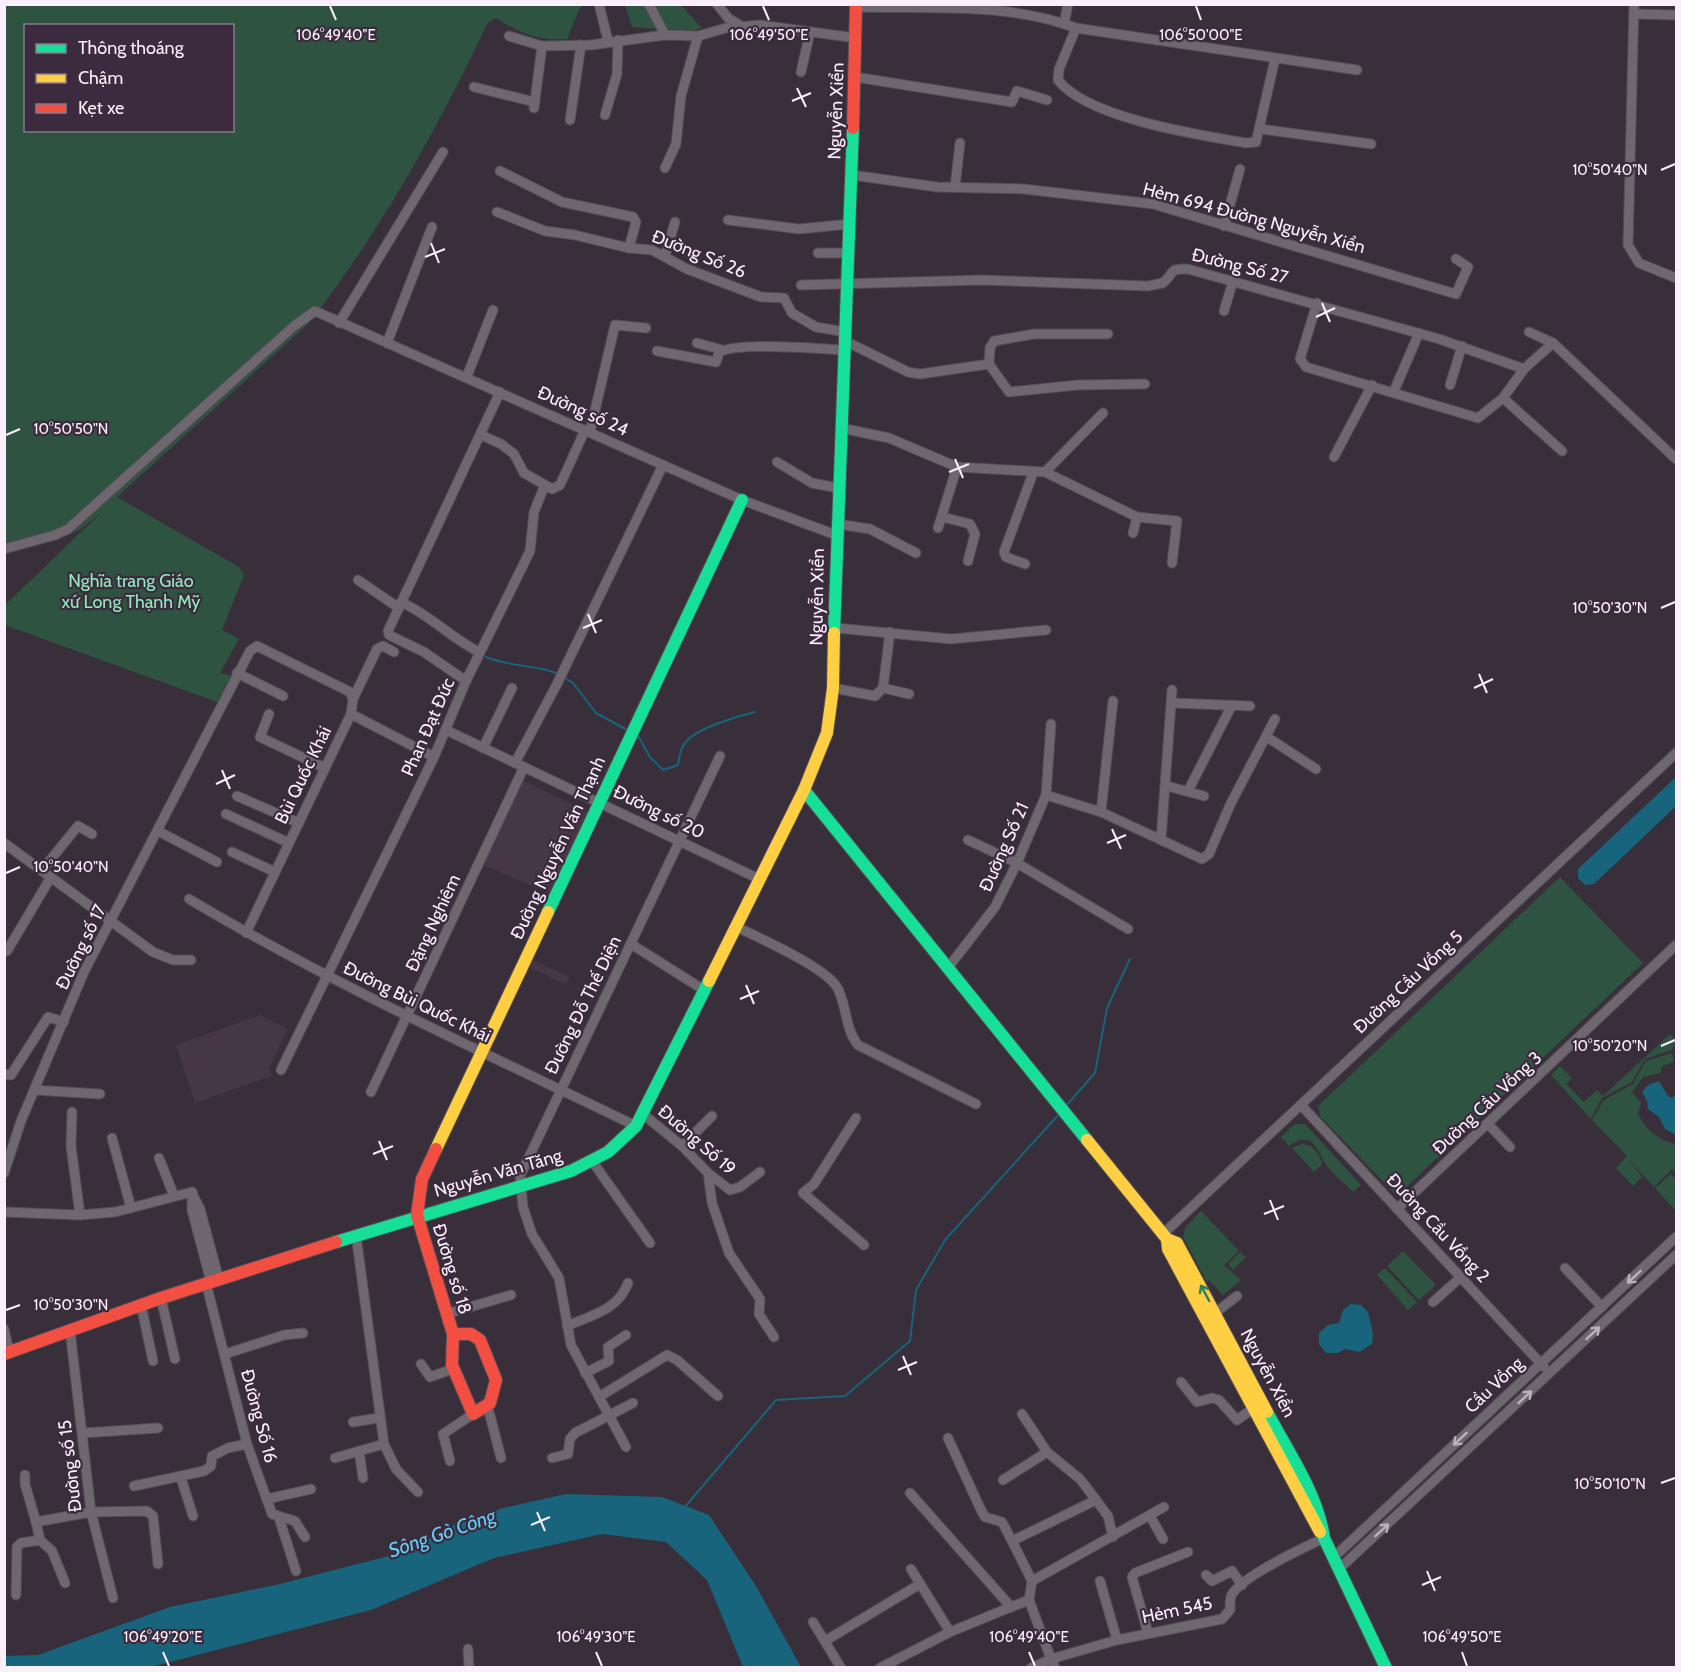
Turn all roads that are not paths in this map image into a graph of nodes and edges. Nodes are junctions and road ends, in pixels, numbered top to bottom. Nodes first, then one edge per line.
1 (599, 4) edge
2 (649, 4) edge
3 (717, 4) edge
4 (1068, 4) edge
5 (856, 6) edge
6 (974, 8) edge
7 (1016, 9) edge
8 (1634, 9) edge
9 (1677, 15) edge
10 (1064, 24) junction
11 (741, 26) junction
12 (1076, 28) junction
13 (810, 32) junction
14 (665, 35) junction
15 (509, 36) dead end
16 (698, 36) junction
17 (856, 38) junction
18 (618, 40) junction
19 (608, 41) junction
20 (581, 45) junction
21 (543, 46) junction
22 (1275, 59) junction
23 (1357, 70) dead end
24 (801, 72) dead end
25 (855, 76) junction
26 (474, 87) dead end
27 (1047, 100) dead end
28 (605, 115) dead end
29 (570, 120) dead end
30 (1261, 129) junction
31 (960, 143) dead end
32 (1371, 144) dead end
33 (443, 152) dead end
34 (665, 168) dead end
35 (1240, 169) dead end
36 (500, 171) dead end
37 (852, 175) junction
38 (955, 187) junction
39 (497, 213) dead end
40 (728, 220) dead end
41 (675, 222) dead end
42 (850, 224) junction
43 (1224, 226) junction
44 (432, 227) dead end
45 (629, 248) junction
46 (818, 253) dead end
47 (849, 253) junction
48 (665, 256) junction
49 (1456, 259) dead end
50 (1677, 278) edge
51 (1233, 281) junction
52 (848, 284) junction
53 (801, 285) dead end
54 (1317, 303) junction
55 (493, 310) dead end
56 (1224, 311) dead end
57 (339, 322) junction
58 (646, 328) dead end
59 (1529, 332) dead end
60 (1419, 333) junction
61 (1108, 334) dead end
62 (845, 341) junction
63 (387, 343) junction
64 (697, 343) dead end
65 (1553, 343) junction
66 (1462, 346) junction
67 (723, 350) junction
68 (657, 351) dead end
69 (988, 364) junction
70 (1524, 369) junction
71 (467, 376) junction
72 (1145, 384) dead end
73 (1372, 386) junction
74 (1450, 386) dead end
75 (1394, 391) junction
76 (500, 392) junction
77 (1503, 398) junction
78 (1103, 413) dead end
79 (841, 428) junction
80 (588, 431) junction
81 (481, 435) junction
82 (1562, 451) dead end
83 (1334, 457) dead end
84 (1677, 459) edge
85 (777, 462) dead end
86 (663, 465) junction
87 (957, 467) junction
88 (1033, 472) junction
89 (1045, 472) junction
90 (544, 487) junction
91 (838, 488) junction
92 (742, 500) junction
93 (942, 517) junction
94 (1137, 517) junction
95 (938, 528) dead end
96 (836, 530) junction
97 (1133, 533) dead end
98 (4, 549) edge
99 (916, 553) dead end
100 (968, 561) dead end
101 (1172, 563) dead end
102 (1025, 564) dead end
103 (358, 579) dead end
104 (400, 605) junction
105 (836, 628) junction
106 (1046, 630) dead end
107 (890, 632) junction
108 (394, 652) dead end
109 (480, 652) junction
110 (237, 673) junction
111 (466, 681) junction
112 (883, 687) junction
113 (512, 688) dead end
114 (833, 688) junction
115 (1172, 690) dead end
116 (909, 694) dead end
117 (283, 696) dead end
118 (353, 699) junction
119 (1113, 701) dead end
120 (1172, 703) junction
121 (1232, 705) junction
122 (1250, 706) dead end
123 (269, 714) dead end
124 (351, 714) junction
125 (1275, 719) dead end
126 (1051, 724) dead end
127 (446, 730) junction
128 (1267, 737) junction
129 (483, 748) junction
130 (1677, 753) edge
131 (720, 756) dead end
132 (434, 757) junction
133 (514, 763) junction
134 (524, 767) junction
135 (325, 768) junction
136 (1316, 769) dead end
137 (1167, 786) junction
138 (804, 790) junction
139 (1188, 791) junction
140 (237, 795) dead end
141 (1046, 795) junction
142 (1204, 796) dead end
143 (599, 801) junction
144 (1101, 812) junction
145 (226, 814) dead end
146 (299, 823) junction
147 (158, 831) junction
148 (92, 834) dead end
149 (678, 839) junction
150 (968, 840) dead end
151 (1161, 840) junction
152 (4, 843) edge
153 (289, 843) junction
154 (232, 852) dead end
155 (217, 862) dead end
156 (1017, 863) junction
157 (42, 870) junction
158 (275, 872) junction
159 (51, 877) junction
160 (759, 879) junction
161 (189, 899) dead end
162 (112, 921) junction
163 (735, 926) junction
164 (1128, 929) dead end
165 (246, 933) junction
166 (632, 944) junction
167 (1677, 945) edge
168 (6, 952) edge
169 (191, 960) dead end
170 (947, 969) junction
171 (328, 976) junction
172 (704, 990) junction
173 (408, 1016) junction
174 (64, 1022) junction
175 (482, 1052) junction
176 (281, 1070) dead end
177 (4, 1074) edge
178 (34, 1090) junction
179 (561, 1090) junction
180 (371, 1092) dead end
181 (100, 1094) dead end
182 (976, 1104) dead end
183 (1301, 1105) junction
184 (72, 1112) dead end
185 (643, 1114) junction
186 (712, 1116) dead end
187 (856, 1118) dead end
188 (1488, 1124) junction
189 (636, 1126) junction
190 (112, 1138) dead end
191 (682, 1146) junction
192 (1510, 1147) dead end
193 (159, 1158) dead end
194 (592, 1161) junction
195 (4, 1173) edge
196 (708, 1173) junction
197 (760, 1173) dead end
198 (519, 1186) junction
199 (174, 1196) junction
200 (130, 1208) junction
201 (1398, 1209) junction
202 (4, 1212) edge
203 (80, 1215) junction
204 (417, 1215) junction
205 (356, 1235) junction
206 (1165, 1237) junction
207 (1677, 1237) edge
208 (650, 1243) dead end
209 (864, 1245) dead end
210 (1677, 1255) edge
211 (1565, 1268) dead end
212 (1461, 1277) junction
213 (212, 1282) junction
214 (628, 1283) dead end
215 (511, 1295) dead end
216 (1237, 1296) dead end
217 (161, 1298) junction
218 (1433, 1302) dead end
219 (141, 1305) junction
220 (1602, 1307) junction
221 (1215, 1313) junction
222 (446, 1314) junction
223 (567, 1326) junction
224 (4, 1329) edge
225 (70, 1330) junction
226 (303, 1333) dead end
227 (453, 1334) junction
228 (626, 1335) dead end
229 (774, 1337) dead end
230 (7, 1353) edge
231 (225, 1354) junction
232 (175, 1359) dead end
233 (153, 1361) dead end
234 (421, 1364) dead end
235 (1541, 1364) junction
236 (453, 1369) junction
237 (585, 1373) junction
238 (1550, 1373) junction
239 (1181, 1382) dead end
240 (718, 1396) dead end
241 (598, 1397) junction
242 (633, 1403) dead end
243 (487, 1404) junction
244 (1255, 1407) junction
245 (473, 1414) junction
246 (1022, 1414) dead end
247 (609, 1416) junction
248 (378, 1418) junction
249 (353, 1422) dead end
250 (158, 1428) dead end
251 (83, 1433) junction
252 (948, 1438) dead end
253 (248, 1444) junction
254 (384, 1444) junction
255 (626, 1447) dead end
256 (359, 1451) junction
257 (1047, 1452) junction
258 (334, 1458) dead end
259 (501, 1458) dead end
260 (552, 1458) dead end
261 (450, 1461) dead end
262 (26, 1475) dead end
263 (181, 1478) junction
264 (363, 1478) dead end
265 (1003, 1480) dead end
266 (134, 1486) dead end
267 (311, 1489) dead end
268 (418, 1492) dead end
269 (910, 1493) dead end
270 (267, 1499) junction
271 (1096, 1500) junction
272 (1164, 1507) dead end
273 (91, 1512) junction
274 (193, 1516) dead end
275 (1150, 1516) junction
276 (279, 1518) junction
277 (36, 1522) junction
278 (1323, 1536) junction
279 (305, 1537) dead end
280 (1113, 1537) junction
281 (1163, 1539) dead end
282 (40, 1540) junction
283 (1012, 1541) junction
284 (1188, 1552) dead end
285 (1333, 1558) junction
286 (158, 1564) dead end
287 (911, 1569) dead end
288 (1339, 1569) junction
289 (296, 1571) dead end
290 (1206, 1575) dead end
291 (1032, 1581) junction
292 (1100, 1581) dead end
293 (65, 1583) dead end
294 (920, 1584) junction
295 (1242, 1585) junction
296 (16, 1595) dead end
297 (113, 1598) dead end
298 (1029, 1600) junction
299 (1011, 1607) junction
300 (813, 1622) dead end
301 (950, 1632) junction
302 (1148, 1633) junction
303 (1117, 1640) junction
304 (825, 1641) junction
305 (468, 1649) dead end
306 (1053, 1663) edge
307 (469, 1668) edge
308 (841, 1668) edge
309 (880, 1668) edge
310 (1031, 1668) edge
311 (1386, 1668) edge

1 - 19 street
2 - 14 street
3 - 11 street
4 - 10 street
5 - 6 street
5 - 17 main road, Nguyễn Xiển
6 - 7 street
7 - 10 street
8 - 9 street
8 - 50 street
10 - 12 street
11 - 13 street
11 - 16 street
12 - 22 street
12 - 30 street
13 - 17 street
13 - 24 street
14 - 16 street
14 - 18 street
15 - 21 street
16 - 34 street
17 - 25 main road, Nguyễn Xiển
18 - 19 street
18 - 28 street
19 - 20 street
20 - 21 street
20 - 29 street
21 - 26 street
22 - 23 street
22 - 30 street
25 - 27 street
25 - 37 main road, Nguyễn Xiển
30 - 32 street
31 - 38 street
33 - 57 street
35 - 43 street
36 - 45 street, Đường Số 26
37 - 38 street, Hẻm 694 Đường Nguyễn Xiển
37 - 42 main road, Nguyễn Xiển
38 - 43 street, Hẻm 694 Đường Nguyễn Xiển
39 - 45 street
40 - 42 street
41 - 48 street
42 - 47 main road, Nguyễn Xiển
43 - 49 street, Hẻm 694 Đường Nguyễn Xiển
44 - 63 street
45 - 48 street, Đường Số 26
46 - 47 street
47 - 52 main road, Nguyễn Xiển
48 - 62 street, Đường Số 26
51 - 52 street, Đường Số 27
51 - 54 street, Đường Số 27
51 - 56 street
52 - 53 street, Đường Số 27
52 - 62 main road, Nguyễn Xiển
54 - 60 street, Đường Số 27
54 - 73 street
55 - 71 street
57 - 63 street, Đường số 24
57 - 98 street, Đường số 24
58 - 80 street
59 - 65 street
60 - 66 street, Đường Số 27
60 - 75 street
61 - 69 street
62 - 67 street
62 - 69 street
62 - 79 main road, Nguyễn Xiển
63 - 71 street, Đường số 24
64 - 67 street
65 - 70 street
65 - 84 street
66 - 70 street, Đường Số 27
66 - 74 street
67 - 68 street
69 - 72 street
70 - 77 street
71 - 76 street, Đường số 24
73 - 75 street
73 - 83 street
75 - 77 street
76 - 80 street, Đường số 24
76 - 81 street
77 - 82 street
78 - 89 street
79 - 87 street
79 - 91 main road, Nguyễn Xiển
80 - 86 street, Đường số 24
80 - 90 street
81 - 90 street
81 - 104 street
85 - 91 street
86 - 92 street, Đường số 24
86 - 133 street
87 - 88 street
87 - 93 street
88 - 89 street
88 - 102 street
89 - 94 street
90 - 109 street, Phan Đạt Đức
91 - 96 main road, Nguyễn Xiển
92 - 96 street, Đường số 24
92 - 143 main road, Đường Nguyễn Văn Thạnh
93 - 95 street
93 - 100 street
94 - 97 street
94 - 101 street
96 - 99 street, Đường số 24
96 - 105 main road, Nguyễn Xiển
103 - 104 street
104 - 109 street
104 - 111 street
105 - 107 street
105 - 114 main road, Nguyễn Xiển
106 - 107 street
107 - 112 street
108 - 118 street, Bùi Quốc Khái
109 - 111 street, Phan Đạt Đức
110 - 117 street
110 - 118 street, Đường số 17
110 - 147 street, Đường số 17
111 - 127 street, Phan Đạt Đức
112 - 114 street
112 - 116 street
113 - 129 street
114 - 138 main road, Nguyễn Xiển
115 - 120 street
118 - 124 street, Bùi Quốc Khái
119 - 144 street
120 - 121 street
120 - 137 street
121 - 122 street
121 - 139 street
123 - 135 street
124 - 132 street
124 - 135 street, Bùi Quốc Khái
125 - 128 street
126 - 141 street, Đường Số 21
127 - 129 street, Đường số 20
127 - 132 street, Phan Đạt Đức
128 - 136 street
128 - 151 street
129 - 133 street, Đường số 20
130 - 183 street, Đường Cầu Vồng 5
131 - 149 street, Đường Đỗ Thế Diện
132 - 171 street, Phan Đạt Đức
133 - 134 street, Đường số 20
134 - 143 street, Đường số 20
134 - 173 street, Đặng Nghiêm
135 - 146 street, Bùi Quốc Khái
137 - 139 street
137 - 151 street
138 - 160 main road, Nguyễn Văn Tăng
138 - 170 main road
139 - 142 street
140 - 146 street
141 - 144 street
141 - 156 street, Đường Số 21
143 - 149 street, Đường số 20
143 - 175 main road, Đường Nguyễn Văn Thạnh
144 - 151 street
145 - 153 street
146 - 153 street, Bùi Quốc Khái
147 - 155 street
147 - 162 street, Đường số 17
148 - 157 street
149 - 160 street, Đường số 20
149 - 166 street, Đường Đỗ Thế Diện
150 - 156 street
152 - 157 street
153 - 158 street, Bùi Quốc Khái
154 - 158 street
156 - 164 street
156 - 170 street, Đường Số 21
157 - 159 street
158 - 165 street, Bùi Quốc Khái
159 - 162 street
159 - 168 street
160 - 163 main road, Nguyễn Văn Tăng
161 - 165 street, Đường Bùi Quốc Khái
162 - 169 street
162 - 174 street, Đường số 17
163 - 172 main road, Nguyễn Văn Tăng
163 - 182 street
165 - 171 street, Đường Bùi Quốc Khái
166 - 172 street
166 - 179 street, Đường Đỗ Thế Diện
167 - 188 street, Đường Cầu Vồng 3
170 - 206 main road, Nguyễn Xiển
171 - 173 street, Đường Bùi Quốc Khái
171 - 176 street, Phan Đạt Đức
172 - 185 main road, Nguyễn Văn Tăng
173 - 175 street, Đường Bùi Quốc Khái
173 - 180 street, Đặng Nghiêm
174 - 177 street
174 - 178 street, Đường số 17
175 - 179 street, Đường Bùi Quốc Khái
175 - 204 main road, Đường Nguyễn Văn Thạnh
178 - 181 street
178 - 195 street, Đường số 17
179 - 189 street, Đường Bùi Quốc Khái
179 - 198 street, Đường Đỗ Thế Diện
183 - 201 street, Đường Cầu Vồng 2
183 - 206 street, Đường Cầu Vồng 5
184 - 203 street
185 - 189 main road, Nguyễn Văn Tăng
185 - 191 street, Đường Số 19
186 - 191 street
187 - 209 street
188 - 192 street
188 - 201 street, Đường Cầu Vồng 3
189 - 194 main road, Nguyễn Văn Tăng
190 - 200 street
191 - 196 street, Đường Số 19
193 - 199 street
194 - 198 main road, Nguyễn Văn Tăng
194 - 208 street
196 - 197 street, Đường Số 19
196 - 229 street
198 - 204 main road, Nguyễn Văn Tăng
198 - 223 street
199 - 200 street
199 - 213 street
200 - 203 street
201 - 212 street, Đường Cầu Vồng 2
202 - 203 street
204 - 205 main road, Nguyễn Văn Tăng
204 - 222 main road, Đường số 18
205 - 213 main road, Nguyễn Văn Tăng
205 - 248 street
221 -> 206 main road, Nguyễn Xiển
206 - 244 main road, Nguyễn Xiển
207 -> 220 street, Cầu Vồng
238 -> 210 street, Cầu Vồng
211 - 220 street
212 - 218 street
212 - 235 street, Đường Cầu Vồng 2
213 - 217 main road, Nguyễn Văn Tăng
213 - 231 street, Đường Số 16
214 - 223 street
215 - 222 street
216 - 221 street
217 - 219 main road, Nguyễn Văn Tăng
217 - 232 street
219 - 225 main road, Nguyễn Văn Tăng
219 - 233 street
220 - 235 street, Cầu Vồng
221 - 278 main road, Nguyễn Xiển
222 - 227 main road, Đường số 18
223 - 237 street
224 - 230 street
225 - 230 main road, Nguyễn Văn Tăng
225 - 251 street, Đường số 15
226 - 231 street
227 - 236 main road, Đường số 18
227 - 243 main road, Đường số 18
228 - 237 street
231 - 253 street, Đường Số 16
234 - 236 street
235 - 238 street, Đường Cầu Vồng 2
235 -> 285 street, Cầu Vồng
236 - 245 main road, Đường số 18
237 - 241 street
288 -> 238 street, Cầu Vồng
239 - 244 street
240 - 241 street
241 - 247 street
242 - 247 street
243 - 245 main road
243 - 259 street
244 - 278 main road, Nguyễn Xiển
245 - 261 street
246 - 257 street
247 - 255 street
247 - 260 street
248 - 249 street
248 - 254 street
250 - 251 street
251 - 273 street, Đường số 15
252 - 283 street
253 - 263 street
253 - 270 street, Đường Số 16
254 - 256 street
254 - 268 street
256 - 258 street
256 - 264 street
257 - 265 street
257 - 271 street
262 - 277 street
263 - 266 street
263 - 274 street
267 - 270 street
269 - 299 street
270 - 276 street, Đường Số 16
271 - 280 street
271 - 283 street
272 - 275 street
273 - 277 street
273 - 286 street
273 - 297 street, Đường số 15
275 - 280 street
275 - 281 street
276 - 279 street, Đường Số 16
276 - 289 street
277 - 282 street
278 - 285 main road, Nguyễn Xiển
278 - 295 street
280 - 291 street
282 - 293 street
282 - 296 street
283 - 291 street
284 - 302 street
285 - 288 main road, Nguyễn Xiển
287 - 294 street
288 - 311 main road, Nguyễn Xiển
290 - 295 street
291 - 298 street
292 - 303 street
294 - 301 street
294 - 304 street
295 - 302 street, Hẻm 545
298 - 299 street
298 - 306 street
299 - 301 street
300 - 304 street
301 - 309 street
302 - 303 street, Hẻm 545
303 - 306 street, Hẻm 545
304 - 308 street
305 - 307 street
306 - 310 street, Hẻm 545

